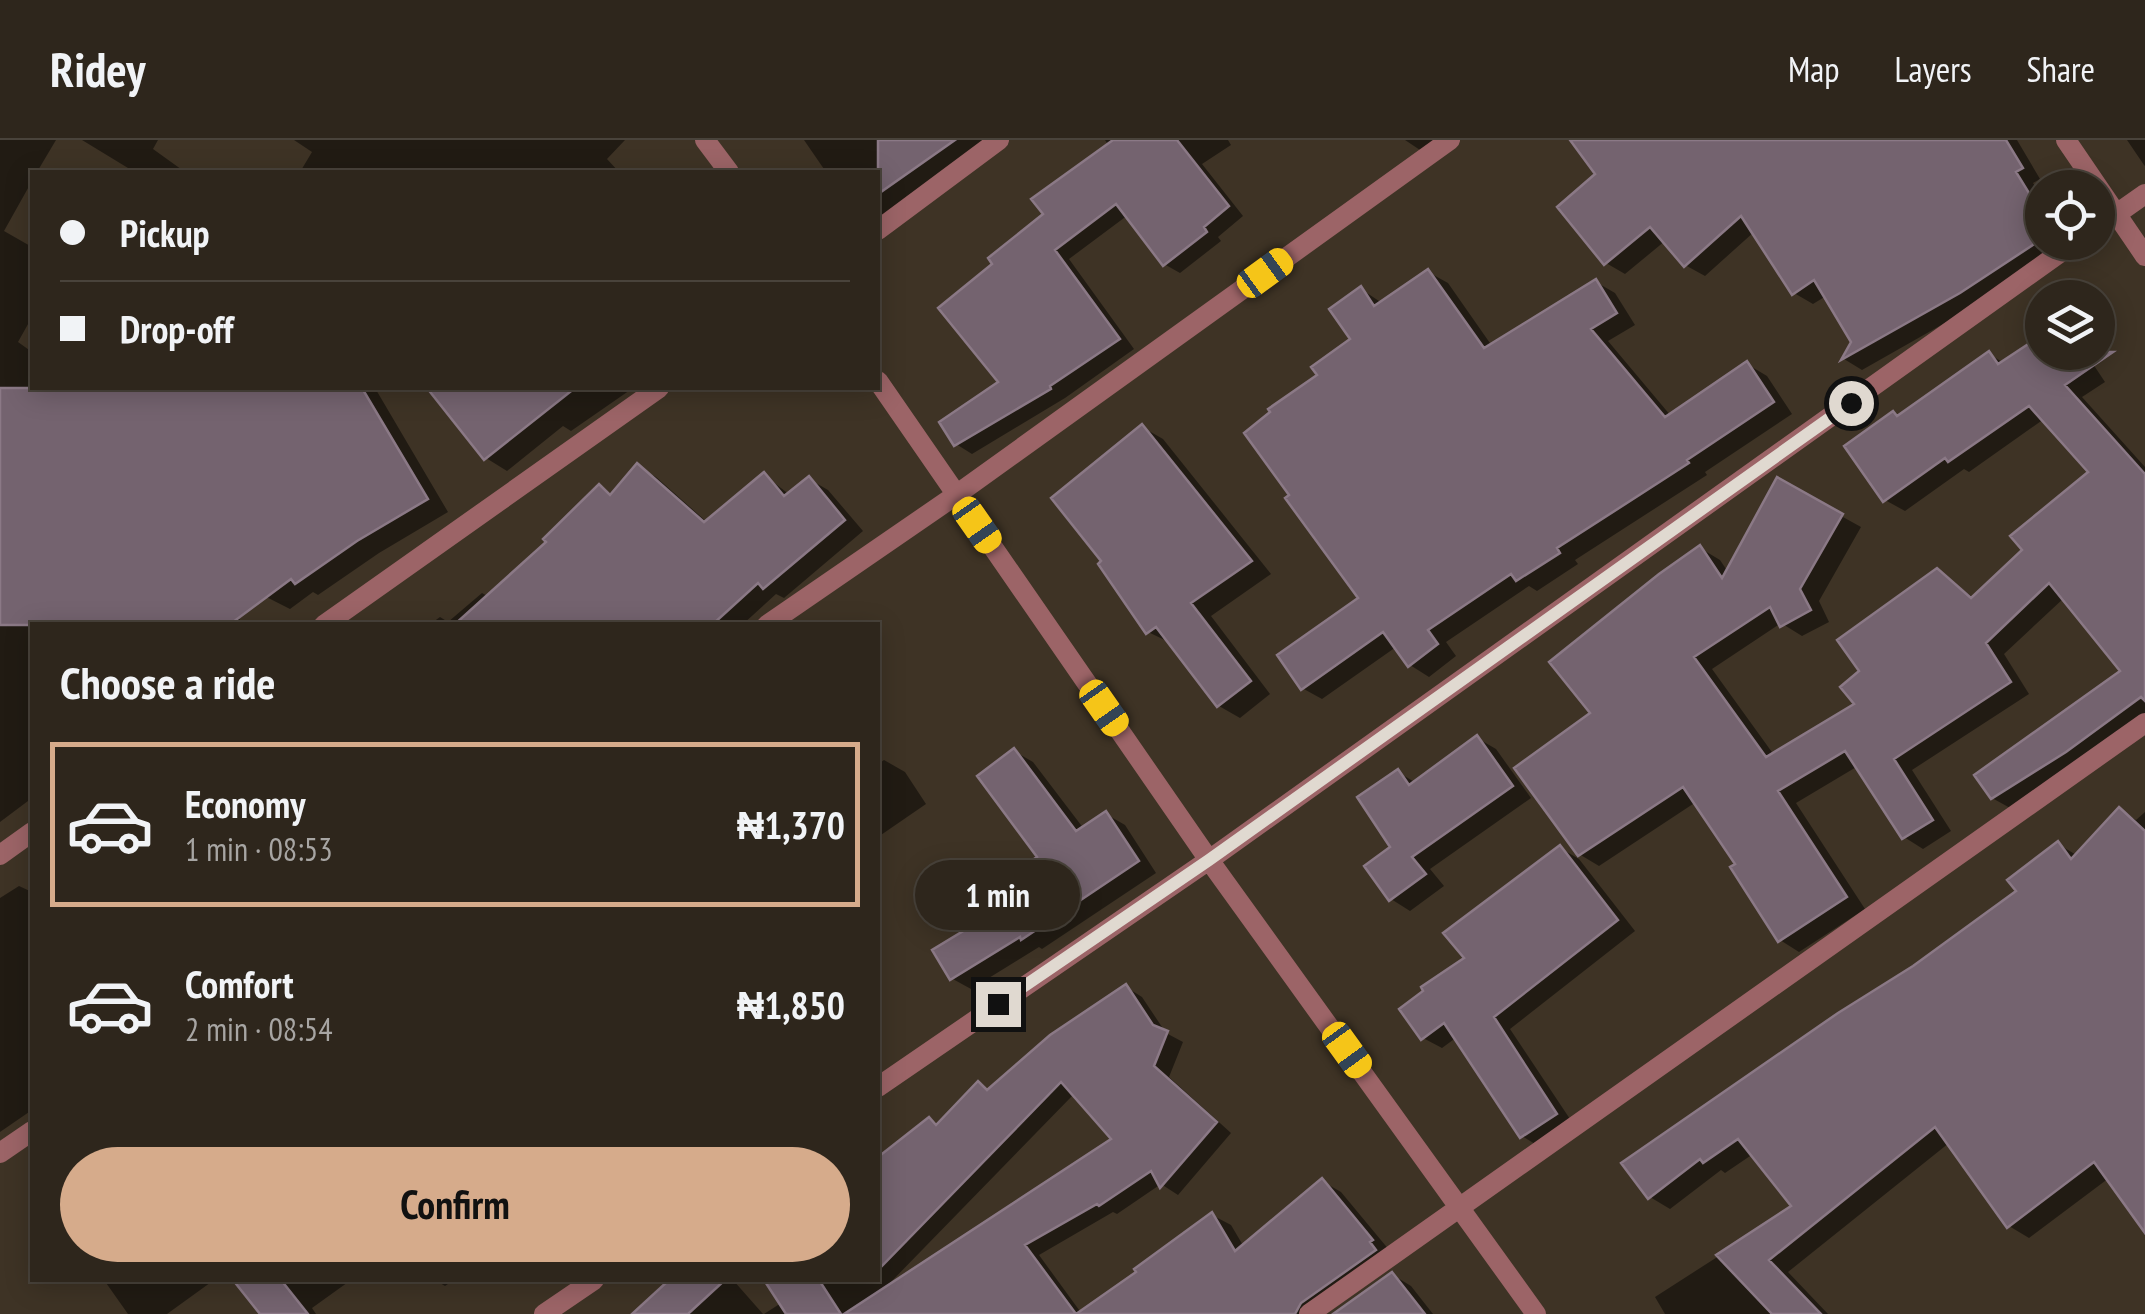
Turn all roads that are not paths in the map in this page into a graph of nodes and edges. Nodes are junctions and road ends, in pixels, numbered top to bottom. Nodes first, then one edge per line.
1 (704, 140) edge
2 (999, 140) edge
3 (1450, 140) edge
4 (2066, 140) edge
5 (726, 170) edge
6 (2145, 194) edge
7 (2116, 214) junction
8 (880, 229) edge
9 (2145, 256) edge
10 (2050, 260) edge
11 (880, 384) edge
12 (656, 390) edge
13 (956, 495) junction
14 (328, 622) edge
15 (771, 622) edge
16 (2145, 723) edge
17 (30, 833) edge
18 (0, 854) edge
19 (1209, 860) junction
20 (880, 1085) edge
21 (30, 1131) edge
22 (0, 1153) edge
23 (1461, 1208) junction
24 (591, 1282) edge
25 (544, 1314) edge
26 (1309, 1314) edge
27 (1536, 1314) edge

1 - 5 street
2 - 8 street
3 - 13 street
4 - 7 street
6 - 7 street
7 - 9 street
10 - 19 street
11 - 13 street
12 - 14 street
13 - 15 street
13 - 19 street
16 - 23 street
17 - 18 street
19 - 20 street
19 - 23 street
21 - 22 street
23 - 26 street
23 - 27 street
24 - 25 street

